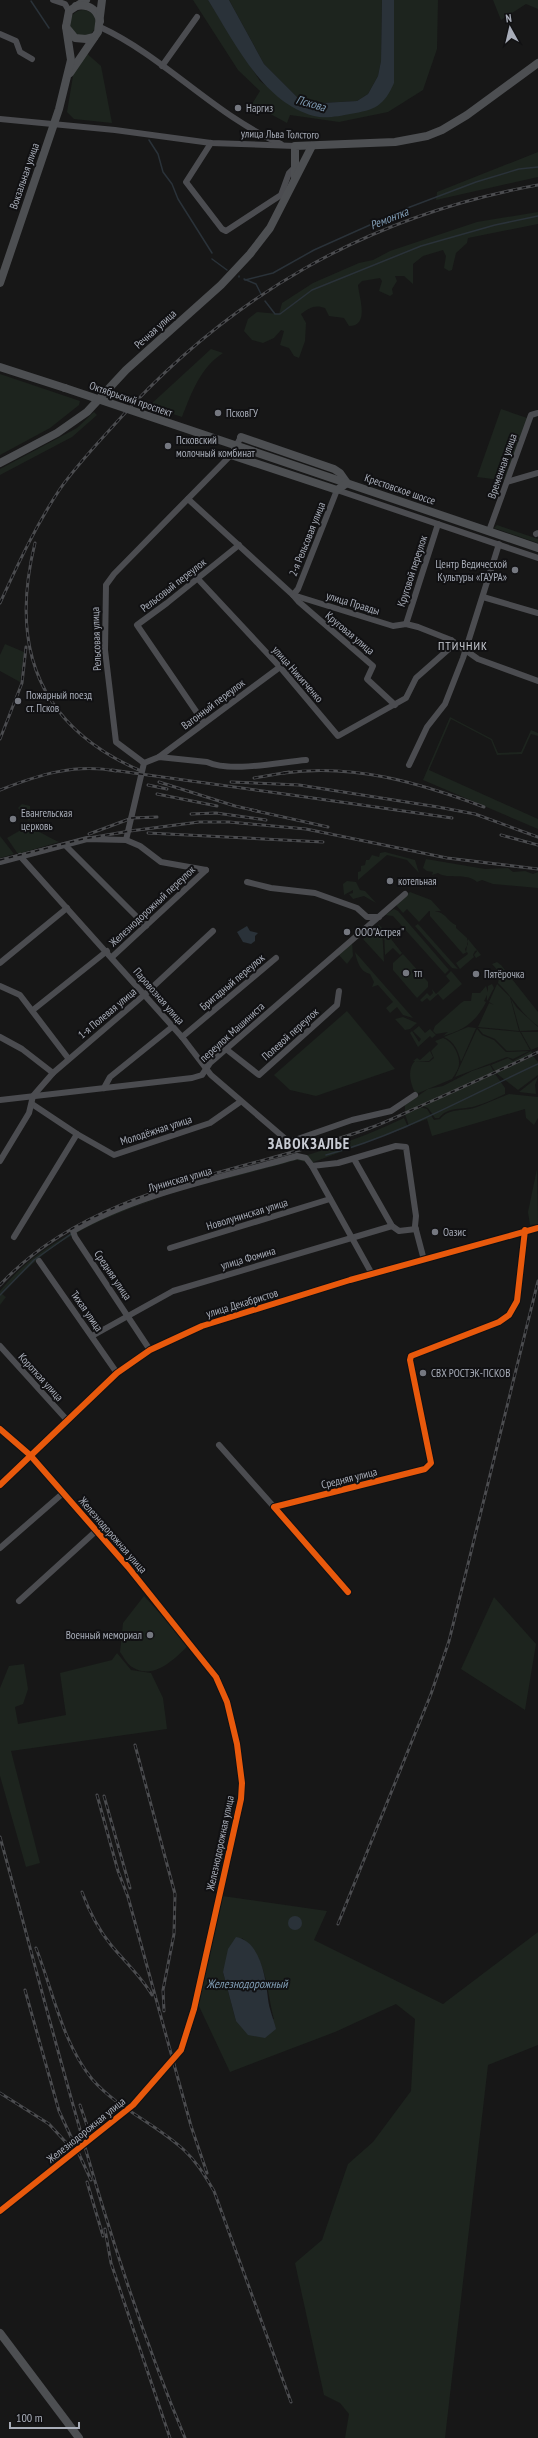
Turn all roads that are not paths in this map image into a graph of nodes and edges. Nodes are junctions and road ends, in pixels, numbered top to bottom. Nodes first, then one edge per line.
1 (53, 0) edge
2 (86, 0) edge
3 (102, 0) edge
4 (72, 9) junction
5 (197, 17) dead end
6 (100, 25) junction
7 (66, 27) junction
8 (0, 34) edge
9 (94, 37) junction
10 (32, 59) dead end
11 (538, 63) edge
12 (162, 66) junction
13 (67, 77) junction
14 (0, 119) edge
15 (55, 124) junction
16 (211, 143) junction
17 (283, 145) junction
18 (295, 146) junction
19 (312, 146) junction
20 (295, 167) junction
21 (294, 180) junction
22 (0, 283) edge
23 (0, 367) edge
24 (538, 413) edge
25 (241, 437) joint
26 (255, 452) joint
27 (231, 455) junction
28 (0, 463) edge
29 (538, 473) edge
30 (507, 482) junction
31 (347, 483) junction
32 (337, 490) junction
33 (188, 499) junction
34 (438, 524) junction
35 (489, 531) junction
36 (499, 544) junction
37 (239, 545) junction
38 (538, 548) edge
39 (538, 558) edge
40 (198, 579) junction
41 (293, 595) junction
42 (483, 598) junction
43 (538, 613) edge
44 (406, 624) junction
45 (451, 640) junction
46 (465, 650) junction
47 (280, 667) junction
48 (538, 681) edge
49 (395, 705) junction
50 (204, 723) junction
51 (159, 757) junction
52 (306, 760) dead end
53 (144, 763) junction
54 (409, 765) dead end
55 (126, 840) junction
56 (65, 845) junction
57 (20, 856) junction
58 (0, 862) edge
59 (247, 882) dead end
60 (405, 894) dead end
61 (67, 908) junction
62 (379, 917) junction
63 (146, 926) junction
64 (213, 931) dead end
65 (106, 951) junction
66 (112, 957) junction
67 (276, 958) dead end
68 (0, 963) edge
69 (0, 986) edge
70 (339, 992) dead end
71 (144, 995) junction
72 (33, 1010) junction
73 (172, 1026) junction
74 (0, 1037) edge
75 (182, 1038) junction
76 (226, 1049) junction
77 (68, 1058) junction
78 (206, 1070) junction
79 (53, 1073) junction
80 (104, 1088) junction
81 (415, 1095) dead end
82 (33, 1096) junction
83 (0, 1100) edge
84 (240, 1102) junction
85 (32, 1104) junction
86 (77, 1134) junction
87 (354, 1159) junction
88 (0, 1161) edge
89 (312, 1166) junction
90 (330, 1199) junction
91 (392, 1226) junction
92 (538, 1228) edge
93 (416, 1229) junction
94 (525, 1230) junction
95 (74, 1231) joint
96 (14, 1237) dead end
97 (353, 1238) junction
98 (170, 1248) dead end
99 (424, 1260) junction
100 (39, 1261) dead end
101 (372, 1274) junction
102 (129, 1316) junction
103 (92, 1336) junction
104 (0, 1346) edge
105 (150, 1350) junction
106 (117, 1373) junction
107 (67, 1420) junction
108 (0, 1429) edge
109 (219, 1445) dead end
110 (30, 1455) junction
111 (0, 1485) edge
112 (62, 1494) junction
113 (274, 1507) junction
114 (96, 1531) junction
115 (0, 1548) edge
116 (348, 1592) dead end
117 (19, 1601) dead end
118 (0, 2212) edge
119 (0, 2333) edge
120 (79, 2438) edge

1 - 4 street
2 - 4 main road
3 - 6 main road
4 - 6 main road
4 - 7 main road
5 - 12 street
6 - 9 main road
6 - 12 street
7 - 9 main road
7 - 13 main road, Вокзальная улица
8 - 10 street
9 - 13 main road, Вокзальная улица
11 - 19 main road, улица Льва Толстого
12 - 17 street
13 - 15 main road, Вокзальная улица
14 - 15 street, улица Льва Толстого
15 - 16 street, улица Льва Толстого
15 - 22 main road, Вокзальная улица
16 - 17 street, улица Льва Толстого
16 - 20 street
17 - 18 street, улица Льва Толстого
18 - 19 main road, улица Льва Толстого
18 - 20 main road
19 - 21 main road, Речная улица
20 - 21 main road
21 - 28 main road, Речная улица
23 - 26 main road, Октябрьский проспект, bridge
24 - 30 street, Временная улица
25 - 27 street, Рельсовая улица
25 - 31 main road
26 - 31 main road, Крестовское шоссе
27 - 32 main road
27 - 33 street, Рельсовая улица
29 - 30 street
30 - 35 street, Временная улица
31 - 32 main road
31 - 35 main road, Крестовское шоссе
32 - 34 street
32 - 41 street, 2-я Рельсовая улица
33 - 37 street, улица Правды
33 - 53 street, Рельсовая улица
34 - 36 street
34 - 44 street, Круговой переулок
35 - 38 main road, Крестовское шоссе
36 - 39 street
36 - 42 street
37 - 40 street, Рельсовый переулок
37 - 41 street, улица Правды
40 - 47 street, улица Никитченко
40 - 50 street, Рельсовый переулок
41 - 44 street, улица Правды
41 - 49 street, Круговая улица
42 - 43 street
42 - 46 street
44 - 45 street, улица Правды
45 - 46 street, улица Правды
45 - 49 street
46 - 48 street, улица Правды
46 - 54 street
47 - 49 street, улица Никитченко
47 - 50 street, Вагонный переулок
50 - 51 street, Вагонный переулок
51 - 52 street
51 - 53 street
53 - 55 street
55 - 56 street
55 - 63 street, Железнодорожный переулок
56 - 57 street
56 - 63 street
57 - 58 street
57 - 61 street, Паровозная улица
59 - 62 street
60 - 62 street, переулок Машиниста
61 - 65 street, Паровозная улица
61 - 68 street
62 - 76 street, переулок Машиниста
63 - 66 street, Железнодорожный переулок
64 - 71 street, 1-я Полевая улица
65 - 66 street, Паровозная улица
65 - 72 street, Железнодорожный переулок
66 - 71 street, Паровозная улица
67 - 75 street, Бригадный переулок
69 - 72 street
70 - 76 street, Полевой переулок
71 - 73 street, Паровозная улица
71 - 77 street, 1-я Полевая улица
72 - 77 street
73 - 75 street, Паровозная улица
73 - 80 street
74 - 79 street
75 - 78 street, Паровозная улица
76 - 78 street, переулок Машиниста
77 - 79 street, 1-я Полевая улица
78 - 80 street, переулок Машиниста
78 - 84 street, Паровозная улица
79 - 82 street, 1-я Полевая улица
80 - 82 street, переулок Машиниста
81 - 84 street, Паровозная улица
82 - 83 street, переулок Машиниста
82 - 85 street
84 - 86 street, Молодёжная улица
85 - 86 street, Молодёжная улица
85 - 88 street
86 - 96 street
87 - 89 street
87 - 91 street
87 - 93 street
89 - 90 street
89 - 95 street, Лунинская улица
90 - 97 street
90 - 98 street, Новолунинская улица
91 - 93 street, улица Фомина
91 - 97 street, улица Фомина
92 - 94 street, улица Декабристов
93 - 99 street
94 - 99 street, улица Декабристов
94 - 113 street, Средняя улица
95 - 102 street, Средняя улица
97 - 101 street
97 - 102 street, улица Фомина
99 - 101 street, улица Декабристов
100 - 103 street, Тихая улица
101 - 105 street, улица Декабристов
102 - 103 street, улица Фомина
102 - 105 street, Средняя улица
103 - 106 street, Тихая улица
104 - 107 street, Короткая улица
105 - 106 street, улица Декабристов
106 - 107 street, улица Декабристов
107 - 110 street, улица Декабристов
108 - 110 street, Железнодорожная улица
109 - 113 street
110 - 111 street, улица Декабристов
110 - 112 street, Железнодорожная улица
112 - 114 street, Железнодорожная улица
112 - 115 street
113 - 116 street
114 - 117 street
114 - 118 street, Железнодорожная улица
119 - 120 main road

